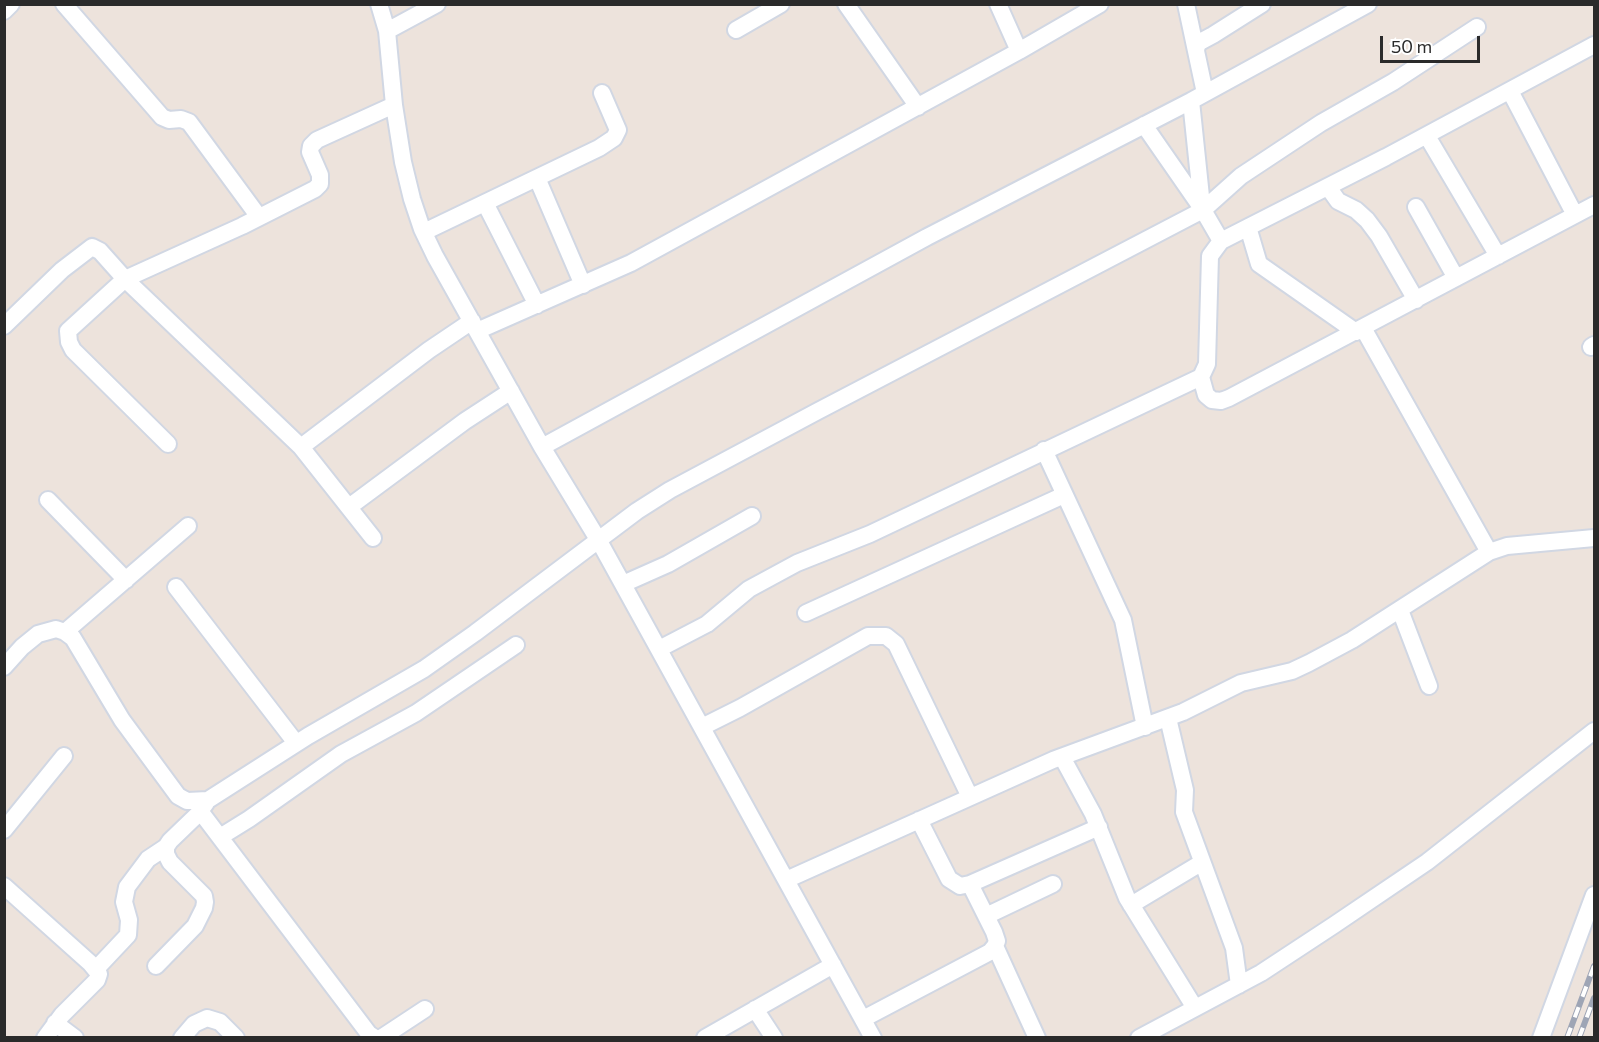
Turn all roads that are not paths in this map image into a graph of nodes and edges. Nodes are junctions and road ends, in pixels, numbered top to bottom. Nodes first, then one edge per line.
1 (11, 4) edge
2 (64, 4) edge
3 (379, 4) edge
4 (437, 4) edge
5 (781, 4) edge
6 (846, 4) edge
7 (998, 4) edge
8 (1100, 4) edge
9 (1186, 4) edge
10 (1262, 4) edge
11 (1368, 4) edge
12 (4, 11) edge
13 (1477, 27) dead end
14 (736, 30) dead end
15 (387, 31) junction
16 (1594, 45) edge
17 (1019, 51) junction
18 (1196, 51) junction
19 (1510, 91) junction
20 (602, 93) dead end
21 (1198, 97) junction
22 (394, 105) junction
23 (918, 107) junction
24 (1144, 125) junction
25 (1426, 136) junction
26 (537, 178) junction
27 (1328, 187) junction
28 (485, 203) junction
29 (1594, 205) edge
30 (1416, 207) dead end
31 (1203, 210) junction
32 (1575, 215) junction
33 (259, 217) junction
34 (1248, 227) junction
35 (424, 232) junction
36 (1221, 241) junction
37 (1498, 256) junction
38 (1456, 278) junction
39 (125, 279) junction
40 (583, 285) junction
41 (1416, 300) junction
42 (537, 305) junction
43 (4, 326) edge
44 (475, 326) junction
45 (1359, 330) junction
46 (1201, 377) junction
47 (511, 391) junction
48 (168, 444) dead end
49 (301, 447) junction
50 (542, 447) junction
51 (1044, 450) junction
52 (1064, 495) junction
53 (48, 500) dead end
54 (349, 507) junction
55 (752, 516) dead end
56 (188, 526) dead end
57 (373, 538) dead end
58 (1594, 538) edge
59 (599, 540) junction
60 (1489, 552) junction
61 (126, 579) junction
62 (623, 584) junction
63 (176, 587) dead end
64 (1400, 610) junction
65 (806, 613) dead end
66 (65, 632) junction
67 (516, 645) dead end
68 (659, 649) junction
69 (4, 667) edge
70 (1429, 686) dead end
71 (1168, 718) junction
72 (702, 727) junction
73 (1144, 727) junction
74 (1594, 731) edge
75 (296, 743) junction
76 (63, 756) dead end
77 (1062, 757) junction
78 (970, 797) junction
79 (204, 806) junction
80 (919, 820) junction
81 (1099, 827) junction
82 (4, 830) edge
83 (220, 837) junction
84 (166, 847) junction
85 (1201, 863) junction
86 (786, 880) junction
87 (1053, 884) dead end
88 (970, 885) junction
89 (4, 886) edge
90 (1594, 895) edge
91 (1131, 905) junction
92 (986, 916) junction
93 (995, 946) junction
94 (833, 965) junction
95 (156, 966) dead end
96 (96, 969) junction
97 (1239, 985) junction
98 (1195, 1008) junction
99 (425, 1009) dead end
100 (755, 1009) junction
101 (863, 1019) junction
102 (55, 1023) junction
103 (45, 1038) edge
104 (75, 1038) edge
105 (182, 1038) edge
106 (236, 1038) edge
107 (375, 1038) edge
108 (381, 1038) edge
109 (705, 1038) edge
110 (774, 1038) edge
111 (873, 1038) edge
112 (1037, 1038) edge
113 (1139, 1038) edge
114 (1541, 1038) edge

1 - 12 street
2 - 33 street
3 - 15 street
4 - 15 street
5 - 14 street
6 - 23 street
7 - 17 street
8 - 17 street
9 - 18 street
10 - 18 street
11 - 21 street
13 - 31 street
15 - 22 street
16 - 19 street
17 - 23 street
18 - 21 street
19 - 25 street
19 - 32 street
20 - 26 street
21 - 24 street
21 - 31 street
22 - 33 street
22 - 35 street
23 - 40 street
24 - 31 street
24 - 50 street
25 - 27 street
25 - 37 street
26 - 28 street
26 - 40 street
27 - 34 street
27 - 41 street
28 - 35 street
28 - 42 street
29 - 32 street
30 - 38 street
31 - 36 street
31 - 59 street
32 - 37 street
33 - 39 street
34 - 36 street
34 - 45 street
35 - 44 street
36 - 46 street
37 - 38 street
38 - 41 street
39 - 43 street
39 - 48 street
39 - 49 street
40 - 42 street
41 - 45 street
42 - 44 street
44 - 47 street
44 - 49 street
45 - 46 street
45 - 60 street
46 - 51 street
47 - 50 street
47 - 54 street
49 - 54 street
50 - 59 street
51 - 52 street
51 - 68 street
52 - 65 street
52 - 73 street
53 - 61 street
54 - 57 street
55 - 62 street
56 - 61 street
58 - 60 street
59 - 62 street
59 - 75 street
60 - 64 street
61 - 66 street
62 - 68 street
63 - 75 street
64 - 70 street
64 - 71 street
66 - 69 street
66 - 79 street
67 - 83 street
68 - 72 street
71 - 73 street
71 - 85 street
72 - 78 street
72 - 86 street
73 - 77 street
74 - 97 street
75 - 79 street
76 - 82 street
77 - 78 street
77 - 81 street
78 - 80 street
79 - 83 street
79 - 84 street
80 - 86 street
80 - 88 street
81 - 88 street
81 - 91 street
83 - 107 street
84 - 95 street
84 - 96 street
85 - 91 street
85 - 97 street
86 - 94 street
87 - 92 street
88 - 92 street
89 - 96 street
90 - 114 street
91 - 98 street
92 - 93 street
93 - 101 street
93 - 112 street
94 - 100 street
94 - 101 street
96 - 102 street
97 - 98 street
98 - 113 street
99 - 108 street
100 - 109 street
100 - 110 street
101 - 111 street
102 - 103 street
102 - 104 street
105 - 106 street

